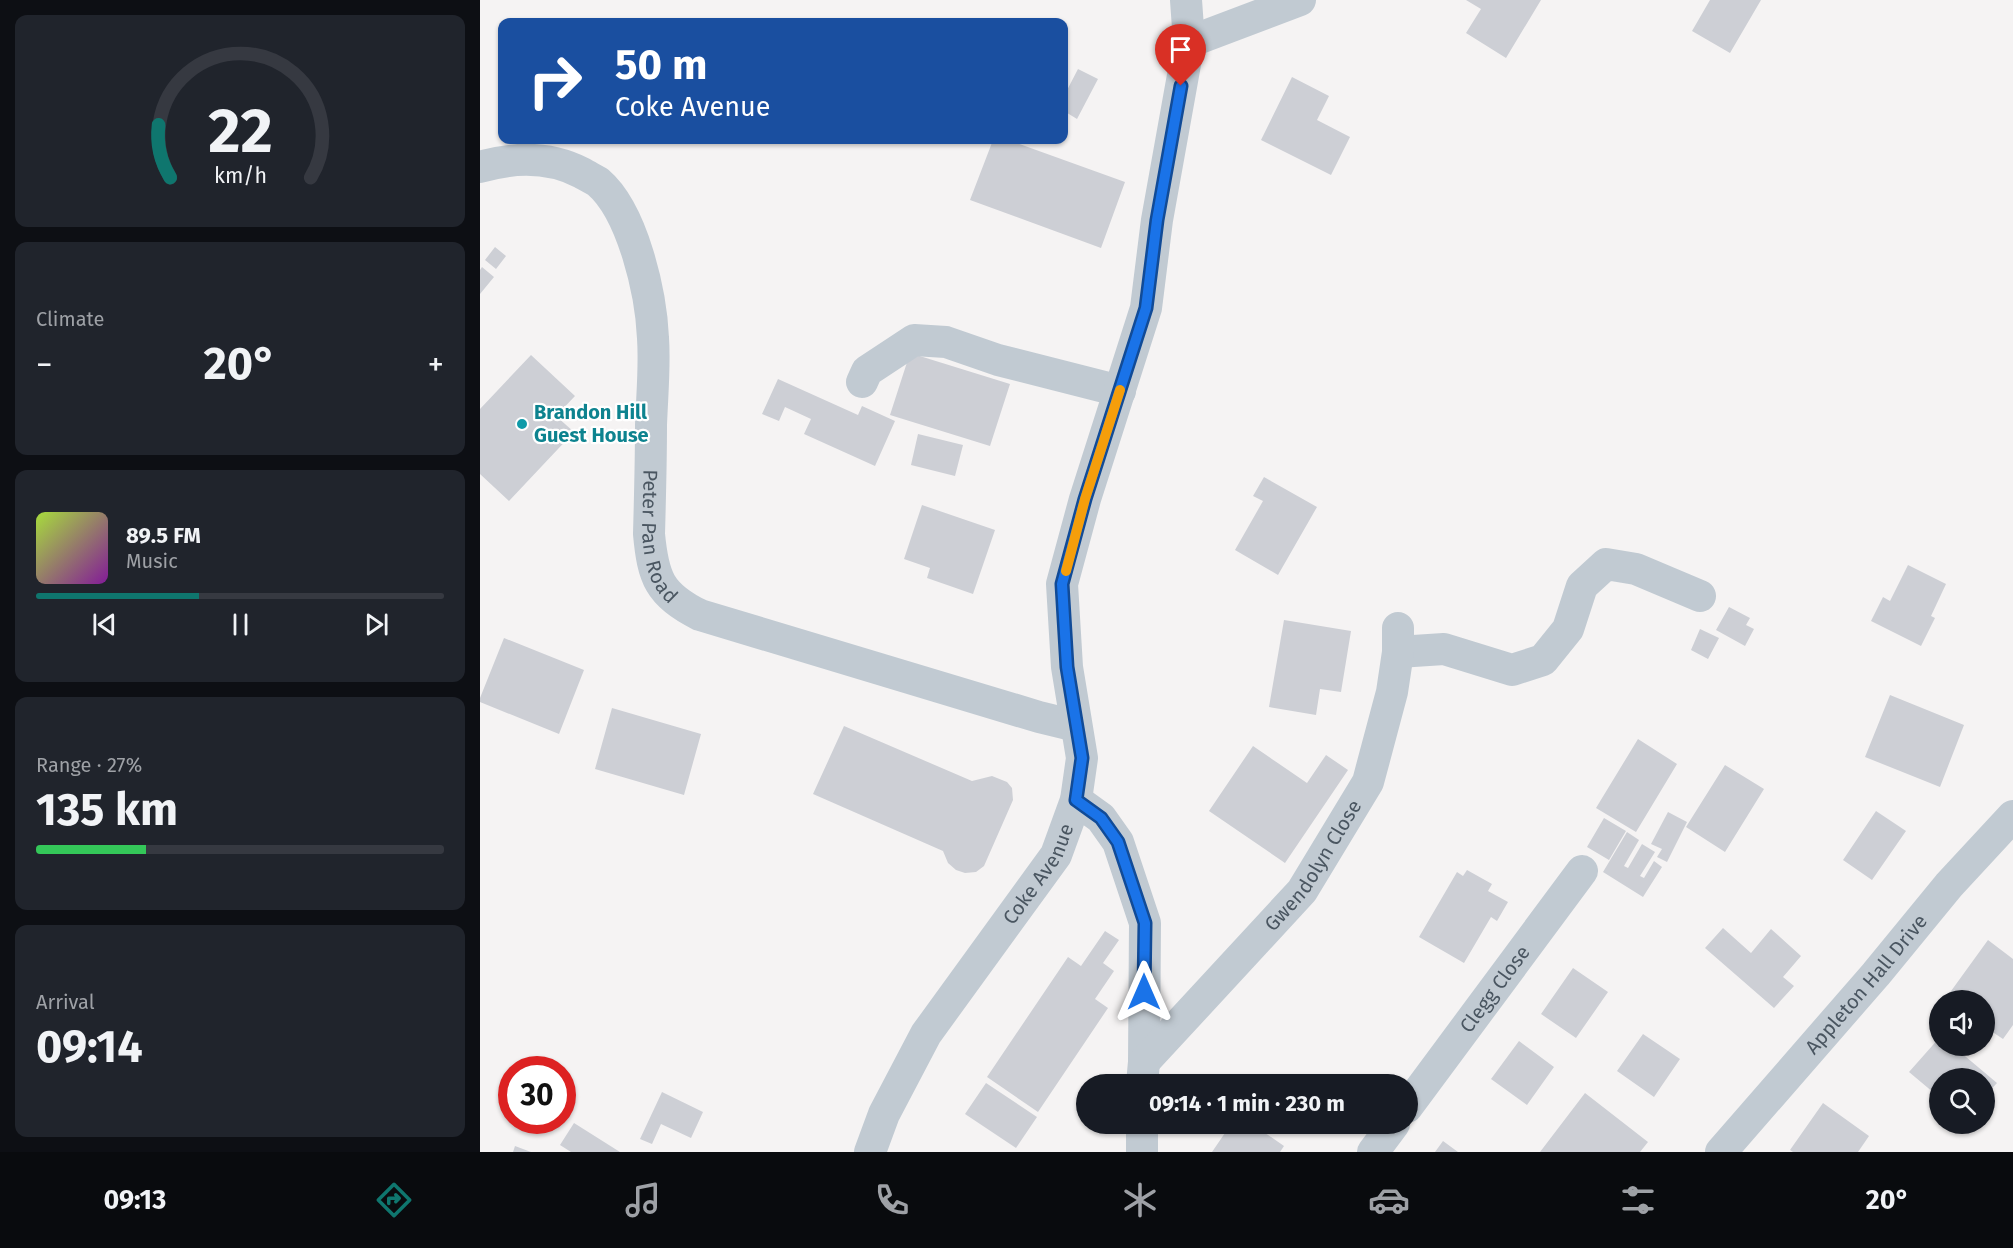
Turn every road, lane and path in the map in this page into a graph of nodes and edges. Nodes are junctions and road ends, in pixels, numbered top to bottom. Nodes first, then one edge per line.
1 (1186, 0) edge
2 (1300, 0) edge
3 (1189, 42) junction
4 (480, 167) edge
5 (862, 382) dead end
6 (1120, 391) junction
7 (1700, 596) dead end
8 (1076, 726) junction
9 (1076, 800) junction
10 (2013, 816) edge
11 (1582, 871) dead end
12 (1143, 1073) edge
13 (1418, 1092) edge
14 (1142, 1134) edge
15 (1386, 1134) edge
16 (870, 1152) edge
17 (1142, 1152) edge
18 (1373, 1152) edge
19 (1721, 1152) edge

1 - 3 street, Coke Avenue
2 - 3 street
3 - 6 street, Coke Avenue
4 - 8 street, Peter Pan Road
5 - 6 street
6 - 8 street, Coke Avenue
7 - 12 street, Gwendolyn Close
8 - 9 street, Coke Avenue
9 - 12 street
9 - 16 street, Coke Avenue
10 - 19 street, Appleton Hall Drive
11 - 13 street, Clegg Close
14 - 17 street
15 - 18 street

